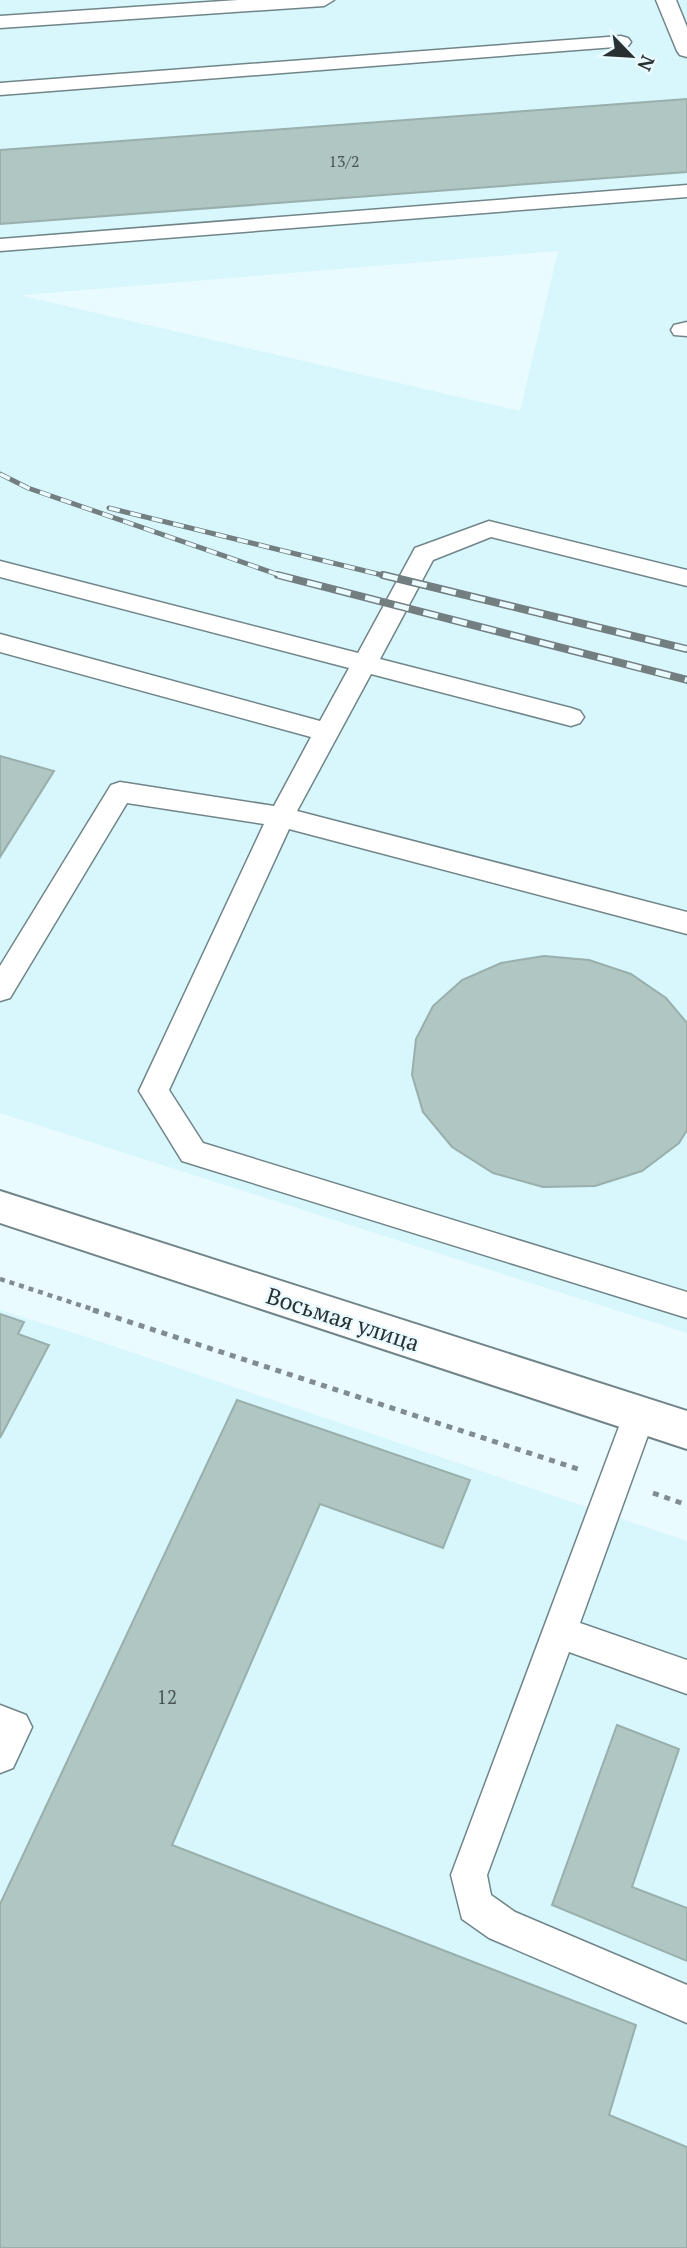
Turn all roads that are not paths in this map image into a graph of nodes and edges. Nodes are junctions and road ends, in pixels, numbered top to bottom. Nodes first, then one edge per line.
1 (324, 0) edge
2 (666, 0) edge
3 (252, 2) edge
4 (0, 22) edge
5 (621, 42) dead end
6 (687, 51) edge
7 (0, 89) edge
8 (687, 191) edge
9 (0, 245) edge
10 (0, 569) edge
11 (687, 578) edge
12 (0, 643) edge
13 (364, 663) junction
14 (571, 717) dead end
15 (327, 732) junction
16 (281, 817) junction
17 (687, 923) edge
18 (0, 989) edge
19 (0, 1207) edge
20 (687, 1305) edge
21 (639, 1416) junction
22 (687, 1430) edge
23 (559, 1632) junction
24 (687, 1677) edge
25 (0, 1722) edge
26 (0, 1756) edge
27 (687, 2004) edge

1 - 3 lane
2 - 6 lane
3 - 4 lane
5 - 7 lane
8 - 9 lane
10 - 13 lane
11 - 13 lane
12 - 15 lane
13 - 14 lane
13 - 15 lane
15 - 16 lane
16 - 17 lane
16 - 18 lane
16 - 20 lane
19 - 21 street, Восьмая улица
21 - 22 street, Восьмая улица
21 - 23 lane
23 - 24 lane
23 - 27 lane
25 - 26 lane

